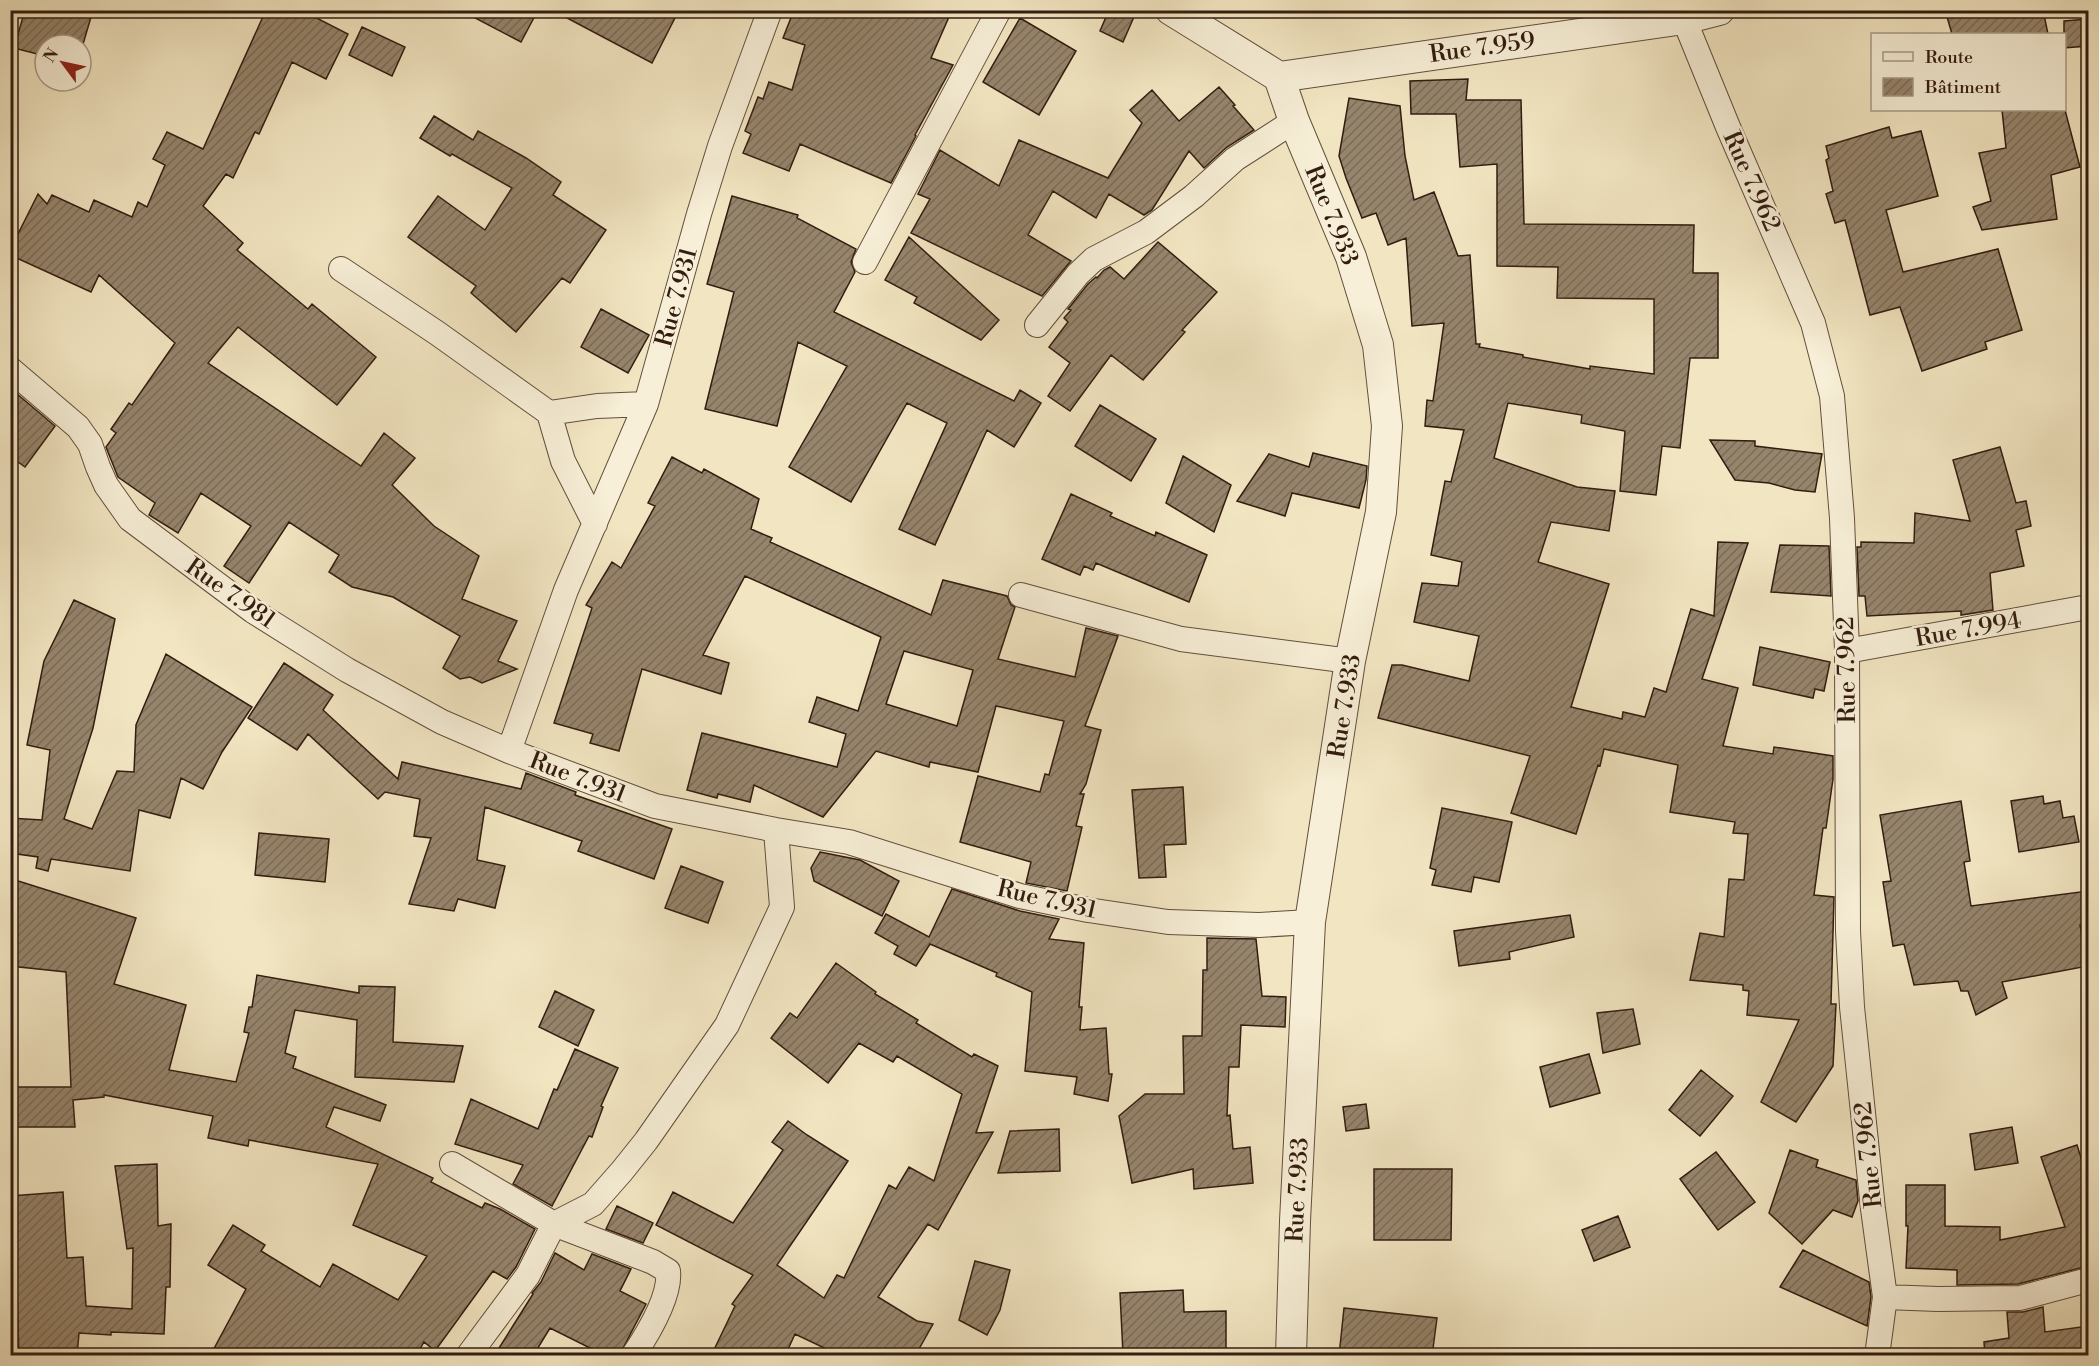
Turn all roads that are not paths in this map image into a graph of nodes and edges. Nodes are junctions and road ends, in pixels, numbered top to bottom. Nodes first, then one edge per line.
1 (770, 10) edge
2 (999, 10) edge
3 (1171, 10) edge
4 (1719, 10) edge
5 (1684, 15) edge
6 (1279, 77) junction
7 (1294, 121) junction
8 (865, 262) dead end
9 (341, 269) dead end
10 (1037, 325) dead end
11 (10, 369) edge
12 (646, 404) junction
13 (549, 413) junction
14 (595, 524) junction
15 (1021, 595) dead end
16 (2088, 607) edge
17 (1847, 651) junction
18 (1350, 662) junction
19 (509, 751) junction
20 (776, 830) junction
21 (1310, 922) junction
22 (452, 1164) dead end
23 (554, 1224) junction
24 (2088, 1280) edge
25 (1886, 1297) junction
26 (468, 1356) edge
27 (633, 1356) edge
28 (1292, 1356) edge
29 (1877, 1356) edge

1 - 12 street, Rue 7.931
2 - 8 street
3 - 6 street
4 - 5 street, Rue 7.959
5 - 6 street, Rue 7.959
5 - 17 street, Rue 7.962
6 - 7 street, Rue 7.933
7 - 10 street
7 - 18 street, Rue 7.933
9 - 13 street
11 - 19 street, Rue 7.981
12 - 13 street
12 - 14 street, Rue 7.931
13 - 14 street
14 - 19 street, Rue 7.931
15 - 18 street
16 - 17 street, Rue 7.994
17 - 25 street, Rue 7.962
18 - 21 street, Rue 7.933
19 - 20 street, Rue 7.931
20 - 21 street, Rue 7.931
20 - 23 street
21 - 28 street, Rue 7.933
22 - 23 street
23 - 26 street
23 - 27 street
24 - 25 street
25 - 29 street, Rue 7.962

